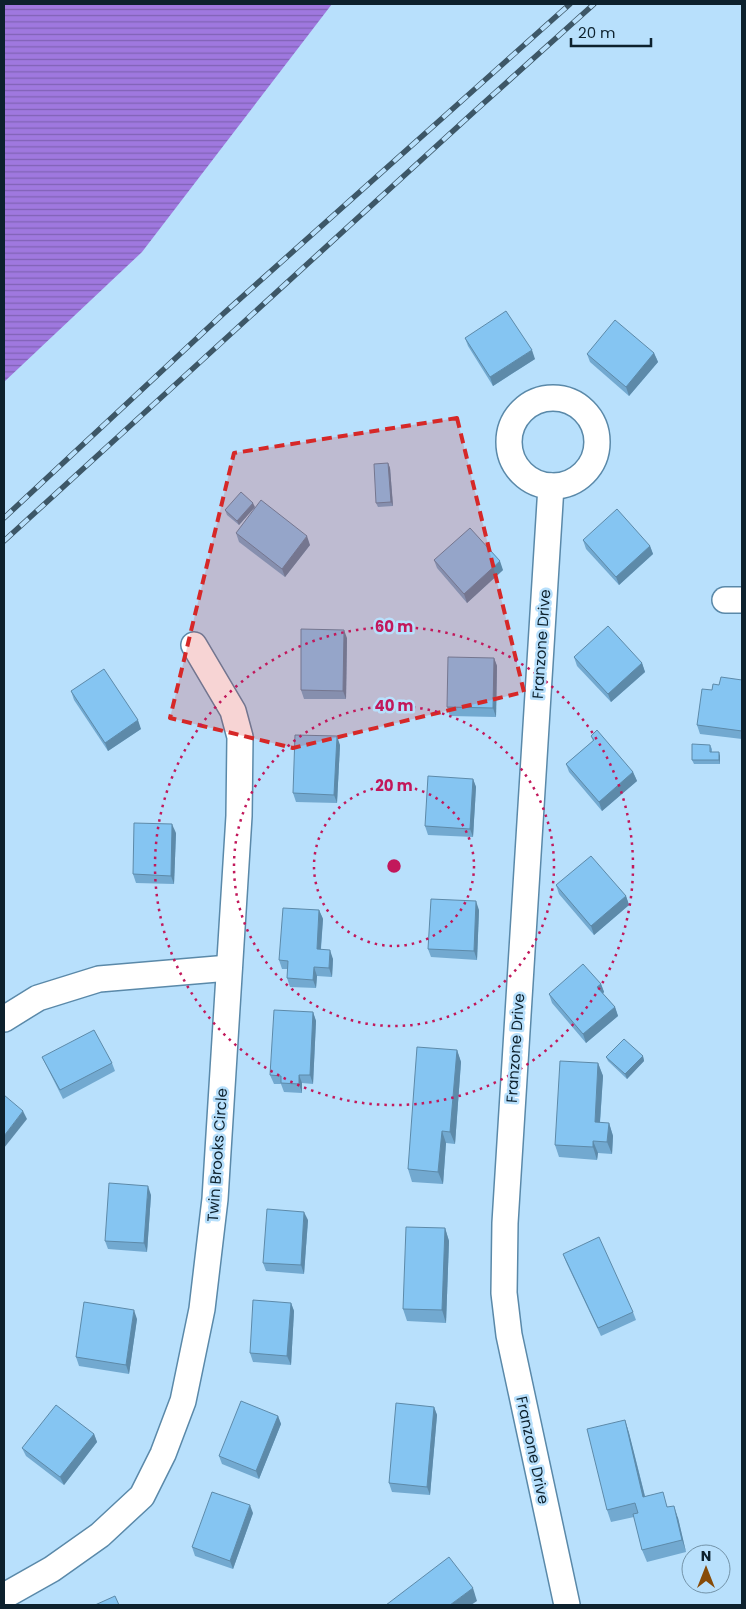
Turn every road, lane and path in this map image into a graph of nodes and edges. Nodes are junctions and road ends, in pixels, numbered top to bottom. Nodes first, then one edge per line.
1 (551, 486) dead end
2 (194, 645) dead end
3 (229, 968) junction
4 (4, 1019) edge
5 (4, 1596) edge
6 (567, 1605) edge

1 - 6 street, Franzone Drive
2 - 3 street, Twin Brooks Circle
3 - 4 street
3 - 5 street, Twin Brooks Circle

